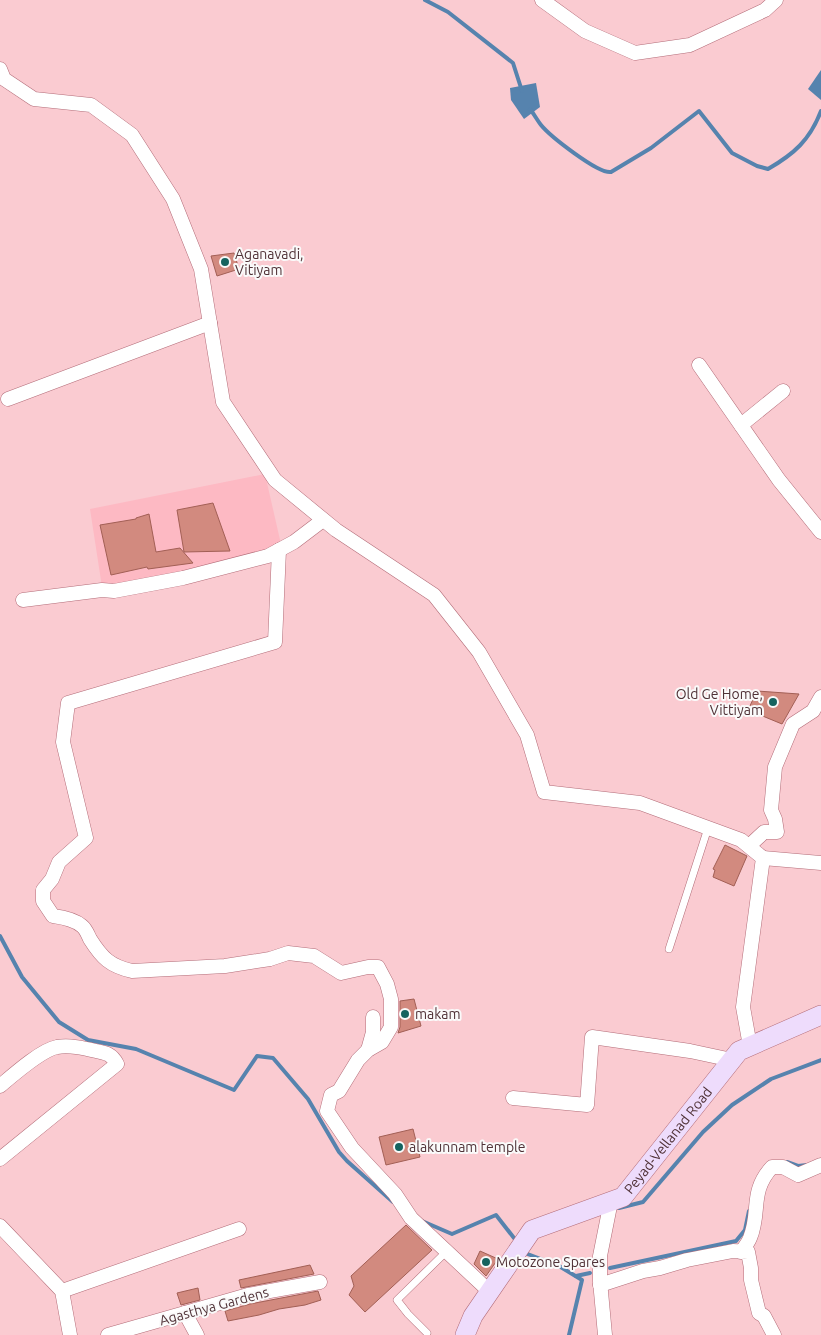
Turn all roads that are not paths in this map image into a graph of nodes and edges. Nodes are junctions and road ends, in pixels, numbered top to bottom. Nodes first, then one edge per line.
1 (542, 0) edge
2 (776, 0) edge
3 (0, 69) edge
4 (210, 323) junction
5 (699, 365) dead end
6 (783, 391) dead end
7 (8, 399) dead end
8 (741, 425) junction
9 (323, 520) junction
10 (821, 532) edge
11 (273, 553) junction
12 (23, 600) dead end
13 (821, 697) edge
14 (708, 828) junction
15 (749, 846) junction
16 (763, 858) junction
17 (821, 863) edge
18 (669, 949) dead end
19 (821, 1015) edge
20 (373, 1017) dead end
21 (750, 1046) junction
22 (368, 1050) junction
23 (732, 1060) junction
24 (0, 1086) edge
25 (513, 1098) dead end
26 (0, 1159) edge
27 (821, 1165) edge
28 (611, 1201) junction
29 (0, 1226) edge
30 (239, 1229) dead end
31 (447, 1251) junction
32 (741, 1252) junction
33 (320, 1282) dead end
34 (600, 1285) junction
35 (485, 1288) junction
36 (62, 1292) junction
37 (185, 1313) junction
38 (427, 1333) dead end
39 (70, 1335) edge
40 (108, 1335) edge
41 (197, 1335) edge
42 (465, 1335) edge
43 (605, 1335) edge
44 (774, 1335) edge

1 - 2 street
3 - 4 street
4 - 7 street
4 - 9 street
5 - 8 street
6 - 8 street
8 - 10 street
9 - 11 street
9 - 14 street
11 - 12 street
11 - 22 street
13 - 15 street
14 - 15 street
14 - 18 lane
15 - 16 street
16 - 17 street
16 - 21 street
19 - 21 main road, Peyad-Vellanad Road
20 - 22 street
21 - 23 main road, Peyad-Vellanad Road
22 - 31 street
23 - 25 street
23 - 28 main road, Peyad-Vellanad Road
24 - 26 street
27 - 32 street
28 - 34 street
28 - 35 main road, Peyad-Vellanad Road
29 - 36 street
30 - 36 street
31 - 35 street
31 - 38 lane
32 - 34 street
32 - 44 street
33 - 37 street, Agasthya Gardens
34 - 43 street
35 - 42 main road, Peyad-Vellanad Road
36 - 39 street
37 - 40 street, Agasthya Gardens
37 - 41 street

